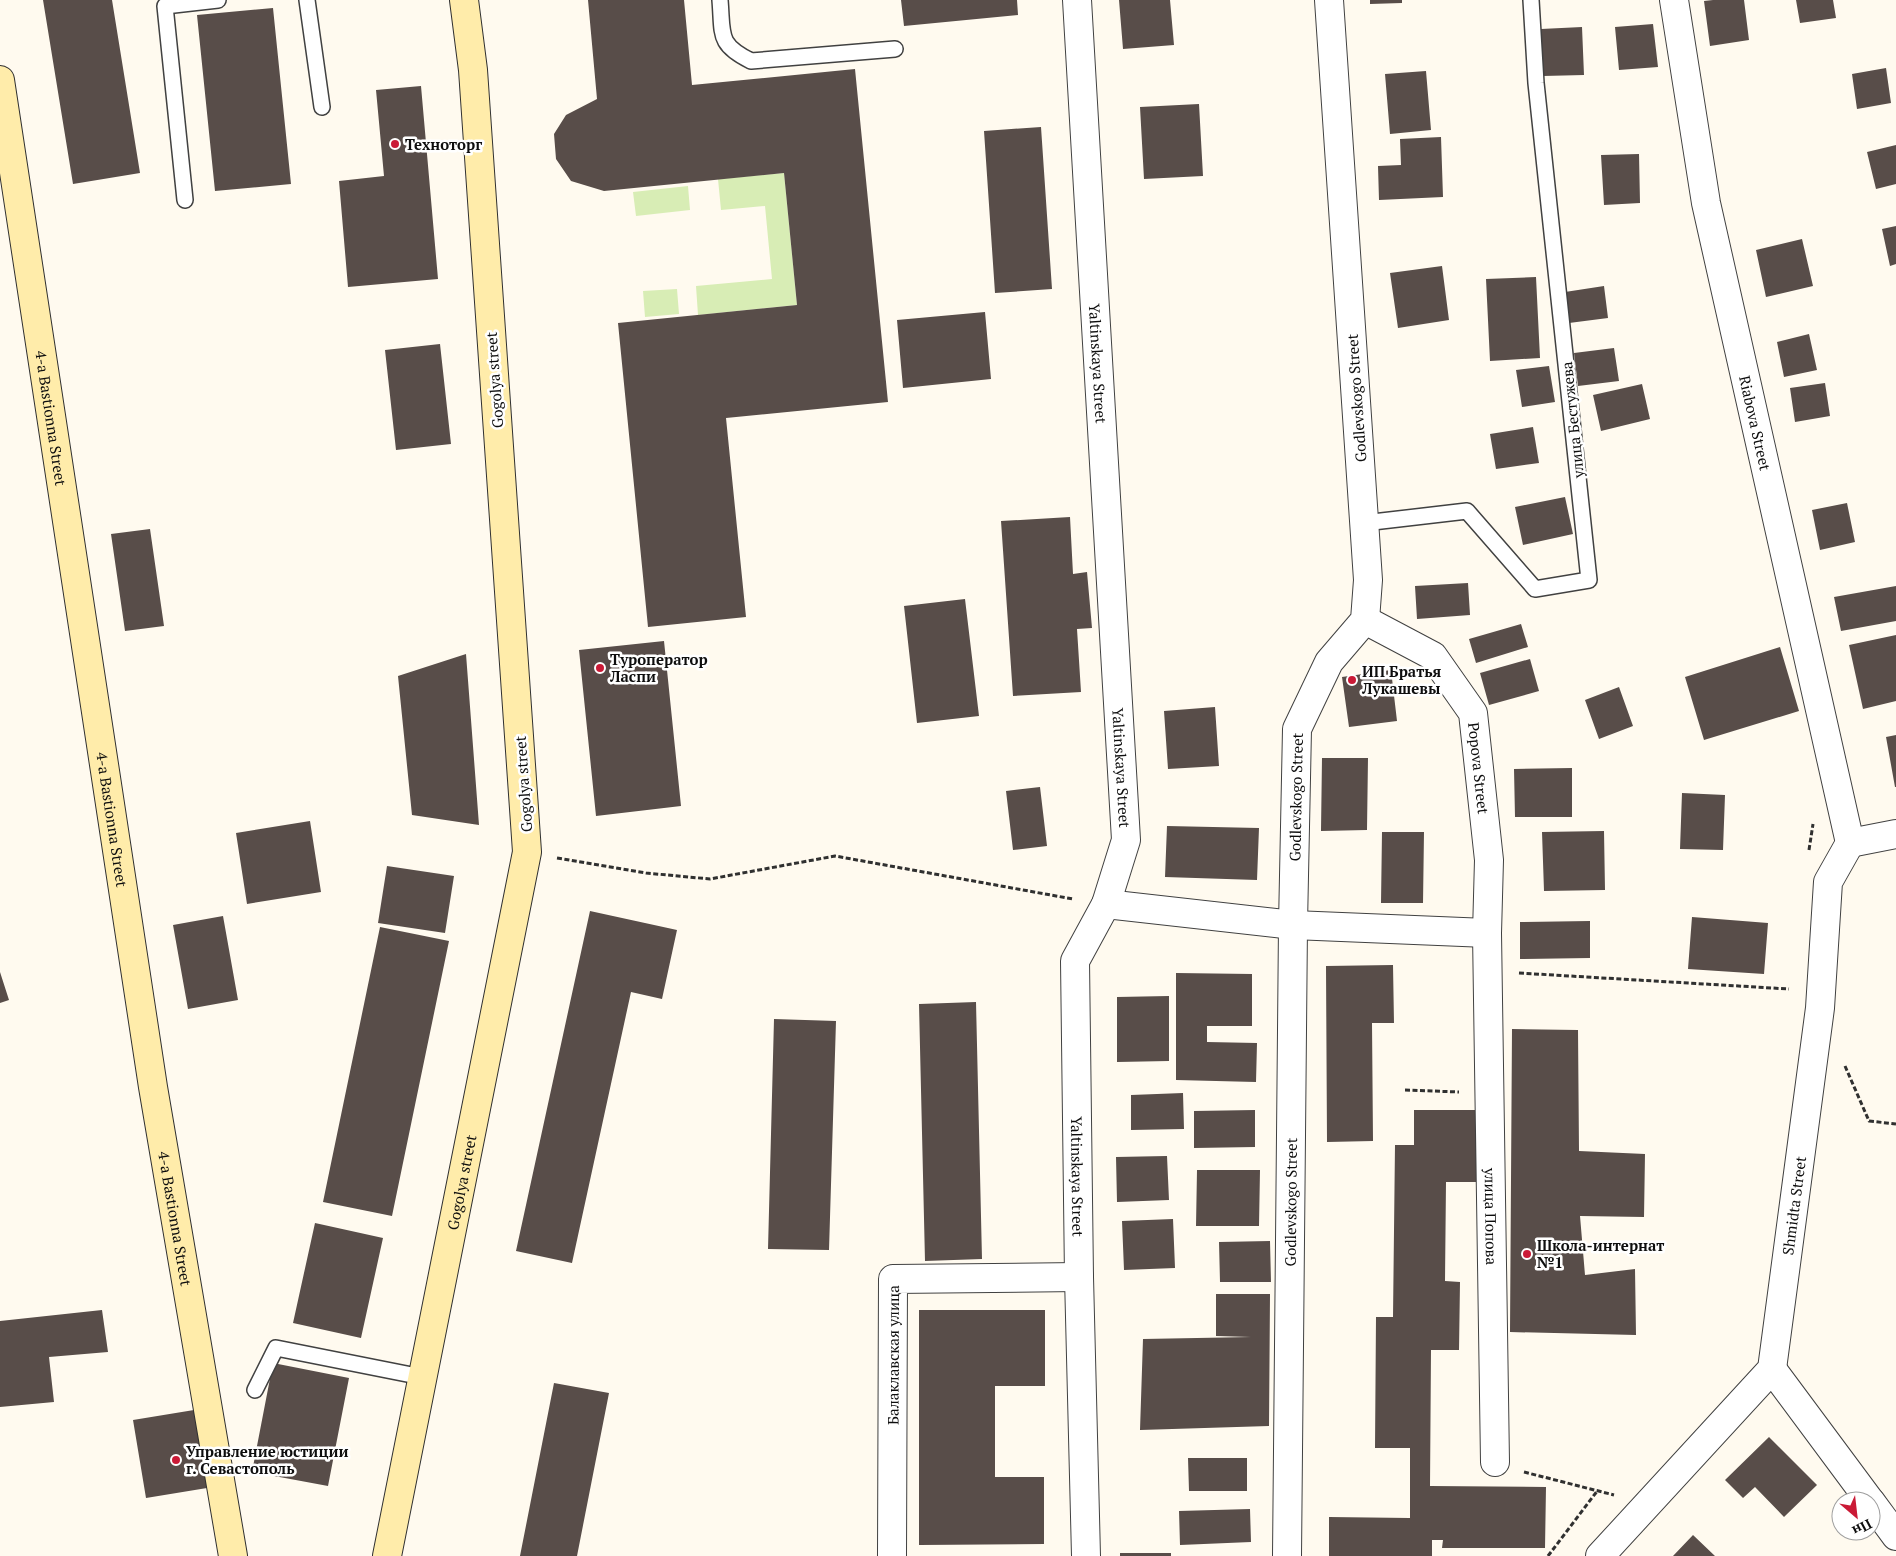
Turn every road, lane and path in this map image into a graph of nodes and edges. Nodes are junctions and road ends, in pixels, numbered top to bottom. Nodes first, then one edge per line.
1 (218, 0) edge
2 (307, 0) edge
3 (464, 0) edge
4 (720, 0) edge
5 (1077, 0) edge
6 (1329, 0) edge
7 (1531, 0) edge
8 (1674, 0) edge
9 (895, 49) dead end
10 (0, 80) edge
11 (322, 107) dead end
12 (185, 200) dead end
13 (1364, 523) junction
14 (1365, 620) junction
15 (1896, 834) edge
16 (1850, 843) junction
17 (555, 857) dead end
18 (1106, 904) junction
19 (1293, 925) junction
20 (1487, 933) junction
21 (1488, 972) junction
22 (1780, 989) dead end
23 (1790, 989) dead end
24 (1789, 999) dead end
25 (1842, 1060) dead end
26 (1405, 1090) dead end
27 (1466, 1092) dead end
28 (1896, 1124) edge
29 (1079, 1277) junction
30 (1772, 1369) junction
31 (422, 1377) junction
32 (254, 1390) dead end
33 (1495, 1462) joint
34 (1598, 1490) junction
35 (1863, 1491) edge
36 (1617, 1497) dead end
37 (1881, 1516) edge
38 (1896, 1536) edge
39 (232, 1556) edge
40 (386, 1556) edge
41 (892, 1556) edge
42 (1086, 1556) edge
43 (1287, 1556) edge
44 (1548, 1556) edge
45 (1600, 1556) edge

1 - 12 lane
2 - 11 lane
3 - 31 main road, Gogolya street
4 - 9 lane
5 - 18 street, Yaltinskaya Street
6 - 13 street, Godlevskogo Street
7 - 13 lane, улица Бестужева
8 - 16 street, Riabova Street
10 - 39 main road, 4-a Bastionna Street
13 - 14 street, Godlevskogo Street
14 - 19 street, Godlevskogo Street
14 - 20 street, Popova Street
15 - 16 street
16 - 30 street, Shmidta Street
17 - 18 path
18 - 19 street
18 - 29 street, Yaltinskaya Street
19 - 20 street
19 - 43 street, Godlevskogo Street
20 - 21 street, Popova Street
21 - 22 path
21 - 33 street, улица Попова
23 - 24 path
25 - 28 path
26 - 27 path
29 - 41 street, Балаклавская улица
29 - 42 street, Yaltinskaya Street
30 - 35 street
30 - 45 street
31 - 32 lane
31 - 40 main road, Gogolya street
33 - 34 path
34 - 36 path
34 - 44 path
37 - 38 street

